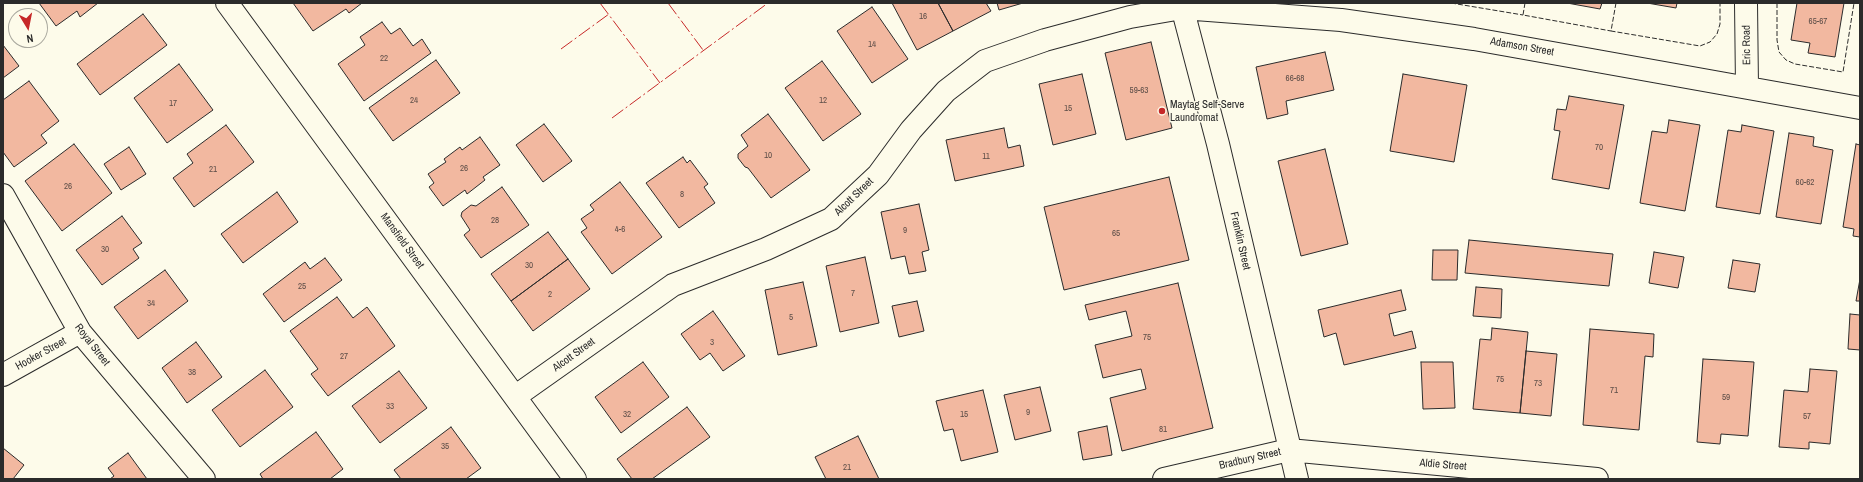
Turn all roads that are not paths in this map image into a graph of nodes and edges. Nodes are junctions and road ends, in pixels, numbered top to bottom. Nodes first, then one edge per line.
1 (227, 3) edge
2 (1746, 3) edge
3 (1181, 5) edge
4 (1747, 87) junction
5 (1860, 108) edge
6 (3, 195) edge
7 (80, 332) junction
8 (3, 375) edge
9 (516, 396) junction
10 (1289, 450) junction
11 (204, 479) edge
12 (575, 479) edge
13 (1164, 479) edge
14 (1297, 479) edge
15 (1597, 479) edge

1 - 9 street, Mansfield Street
2 - 4 street, Eric Road
3 - 4 street, Adamson Street
3 - 9 street, Alcott Street
3 - 10 street, Franklin Street
4 - 5 street, Adamson Street
6 - 7 street, Royal Street
7 - 8 street, Hooker Street
7 - 11 street, Royal Street
9 - 12 street, Mansfield Street
10 - 13 street, Bradbury Street
10 - 14 street, Franklin Street
10 - 15 street, Aldie Street

